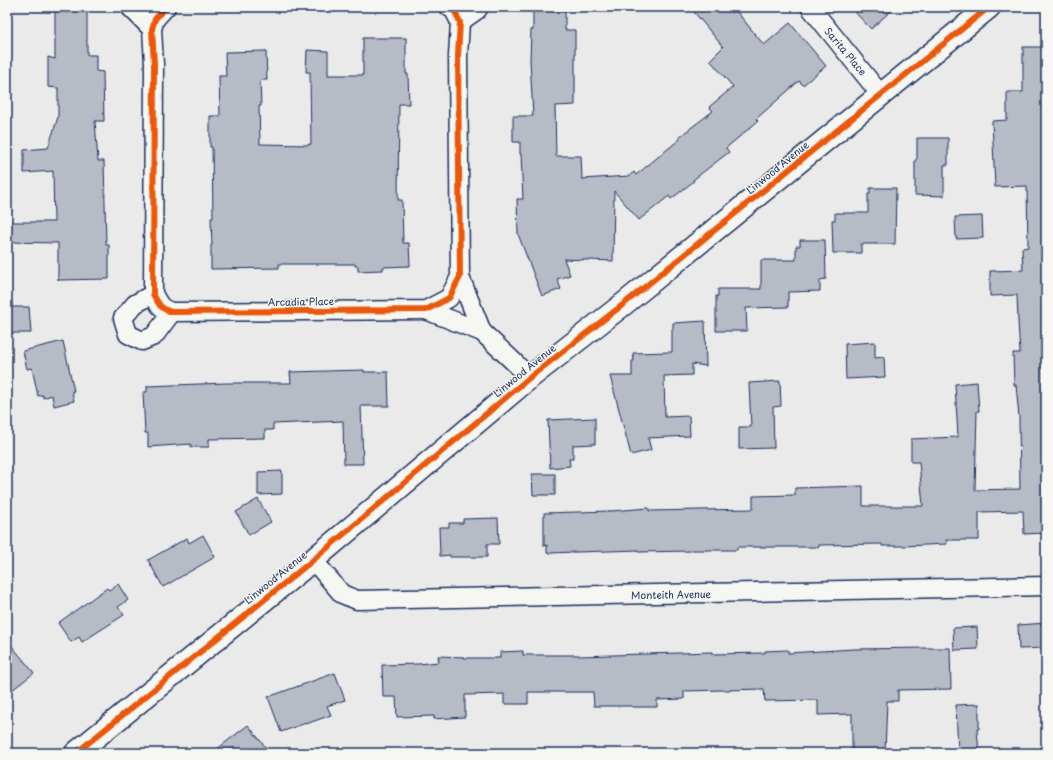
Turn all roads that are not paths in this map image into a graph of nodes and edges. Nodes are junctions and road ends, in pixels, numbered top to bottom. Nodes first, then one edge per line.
1 (130, 7) edge
2 (166, 7) edge
3 (449, 7) edge
4 (479, 7) edge
5 (810, 7) edge
6 (989, 7) edge
7 (460, 22) junction
8 (152, 29) junction
9 (881, 95) junction
10 (460, 277) junction
11 (153, 294) junction
12 (426, 310) junction
13 (172, 312) junction
14 (482, 332) junction
15 (529, 378) junction
16 (313, 560) junction
17 (1046, 586) edge
18 (76, 753) edge

1 - 8 street
2 - 8 street
3 - 7 street
4 - 7 street
5 - 9 street, Sarita Place
6 - 9 main road, Linwood Avenue
7 - 10 street, Arcadia Place
8 - 11 street
9 - 15 main road, Linwood Avenue
10 - 12 street, Arcadia Place
10 - 14 street, Arcadia Place
11 - 13 street
11 - 13 street
12 - 13 street, Arcadia Place
12 - 14 street, Arcadia Place
14 - 15 street, Arcadia Place
15 - 16 main road, Linwood Avenue
16 - 17 street, Monteith Avenue
16 - 18 main road, Linwood Avenue

